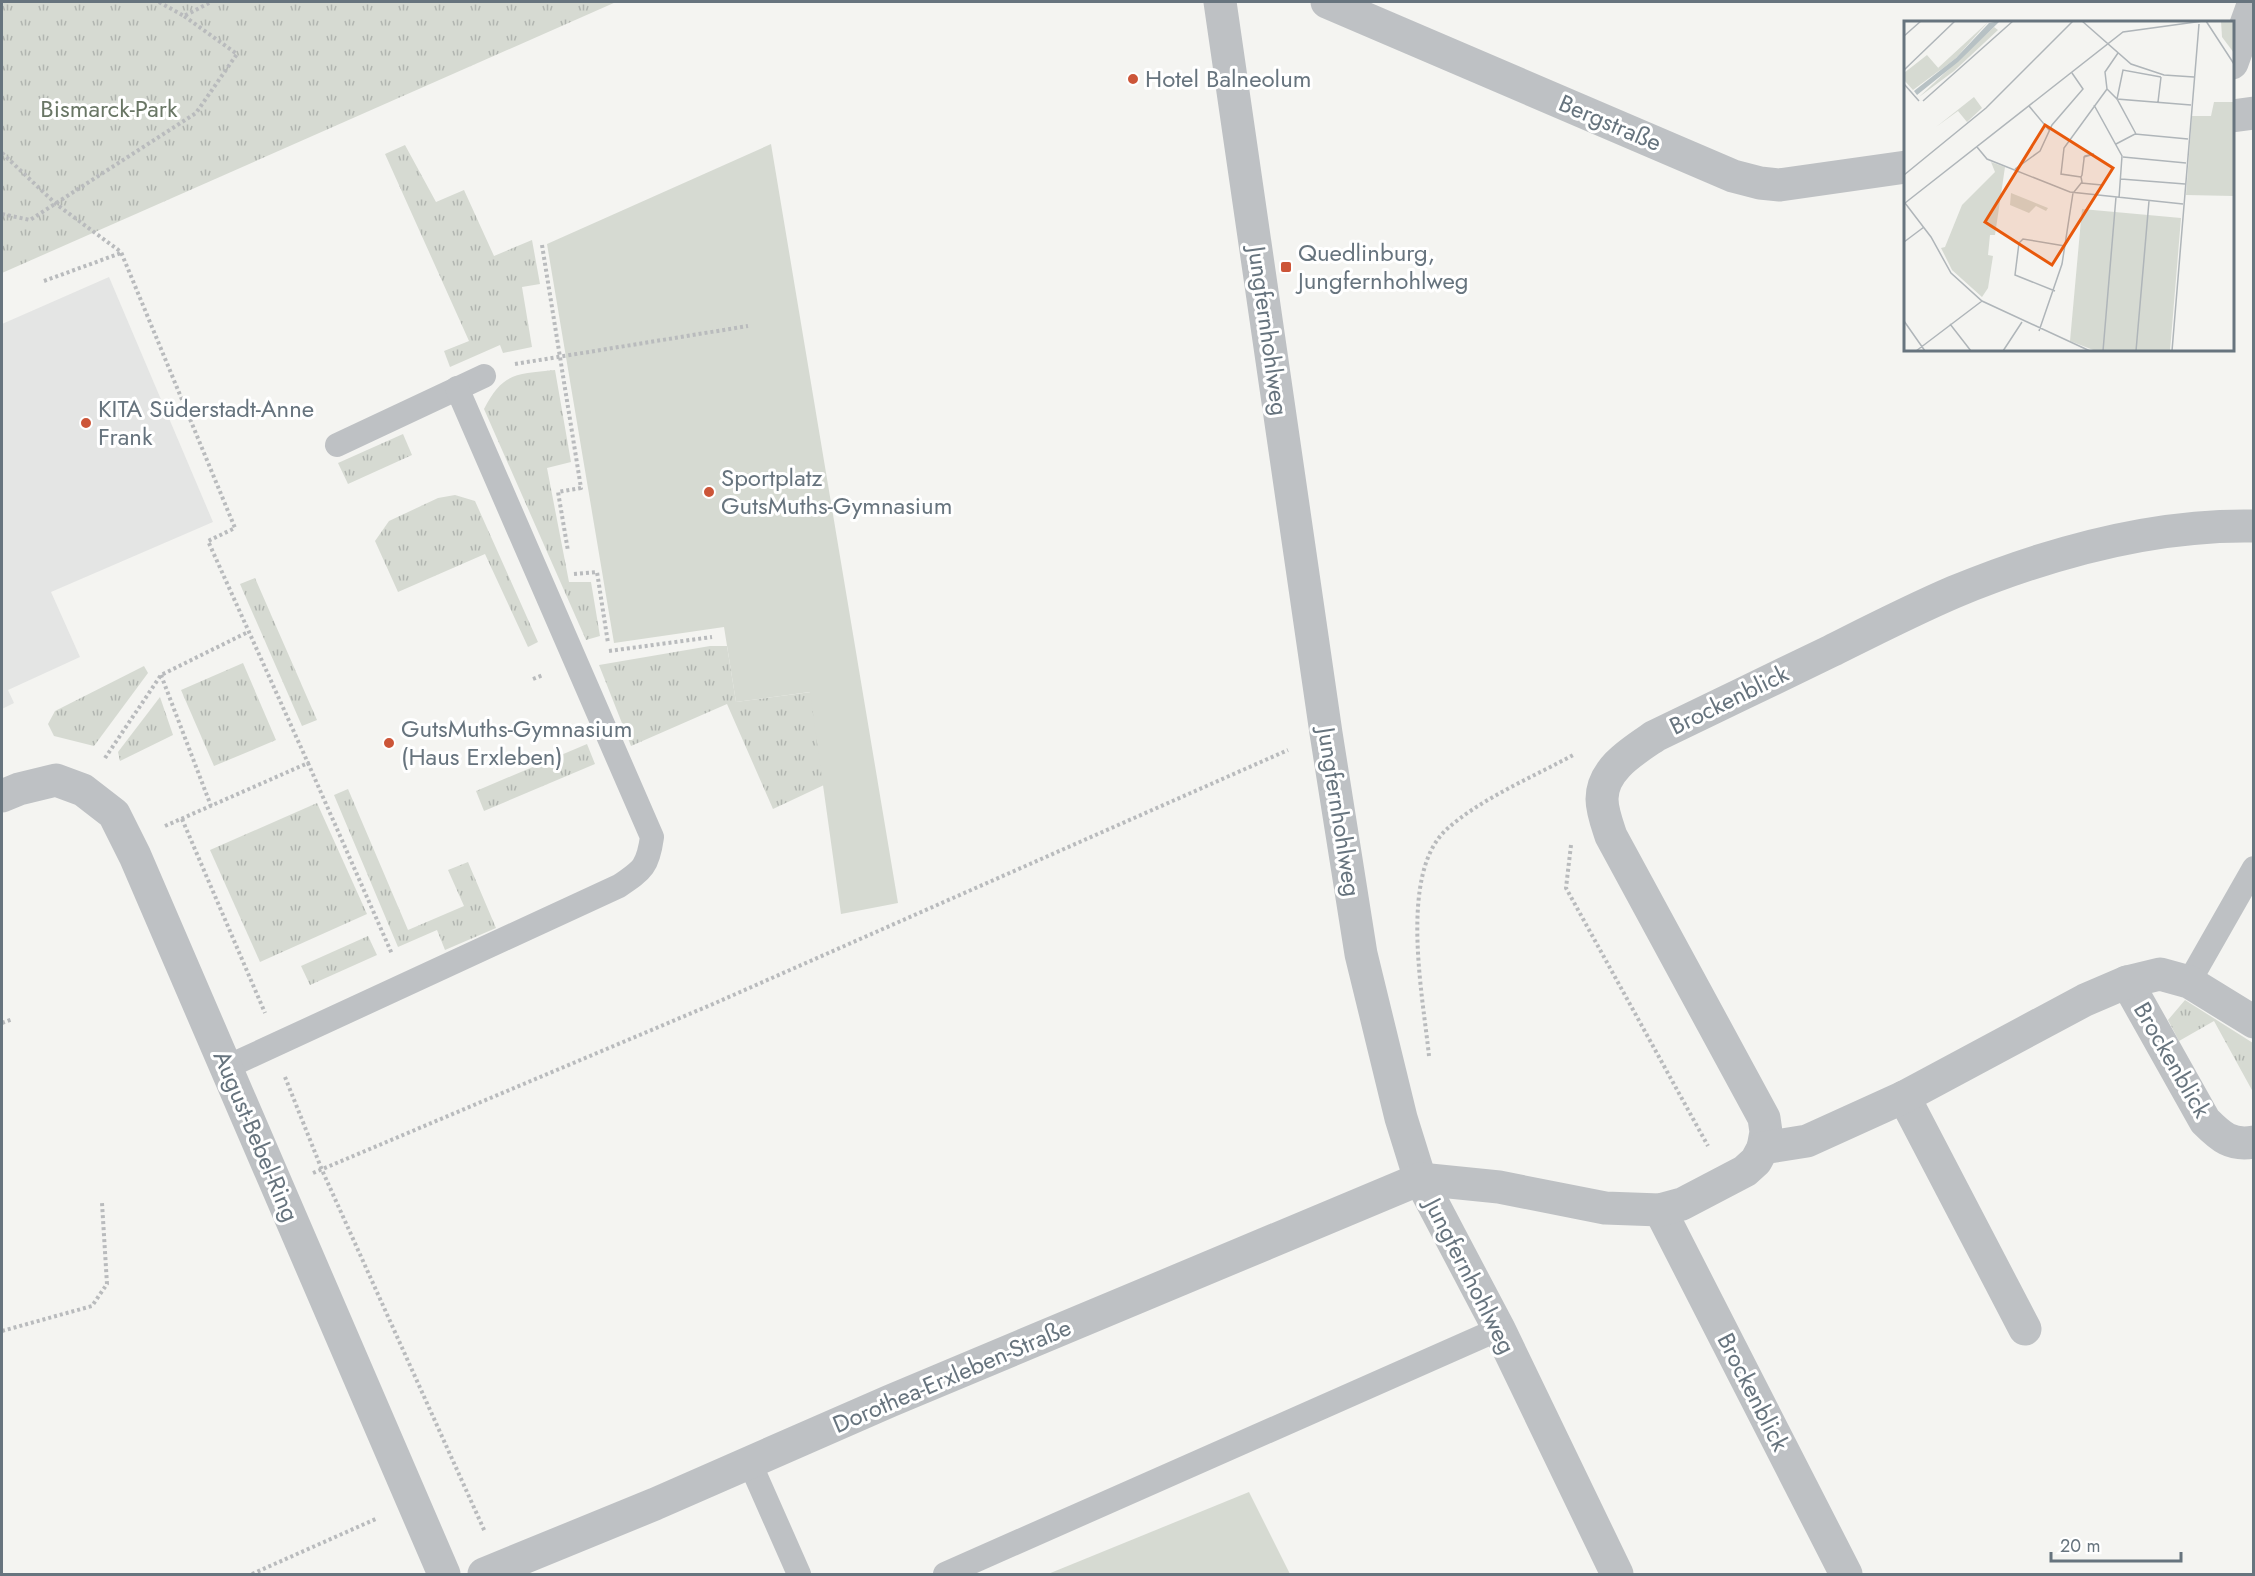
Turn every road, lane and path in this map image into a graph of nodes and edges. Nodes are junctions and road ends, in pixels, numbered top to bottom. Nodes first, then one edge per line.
1 (159, 2) edge
2 (212, 2) edge
3 (1220, 2) edge
4 (1327, 2) edge
5 (2253, 2) edge
6 (184, 16) junction
7 (2234, 57) edge
8 (2253, 113) edge
9 (2234, 116) edge
10 (2, 153) edge
11 (1904, 167) edge
12 (56, 204) junction
13 (2, 214) edge
14 (542, 246) dead end
15 (121, 252) junction
16 (44, 282) dead end
17 (748, 326) dead end
18 (560, 357) junction
19 (484, 376) joint
20 (457, 388) junction
21 (337, 444) dead end
22 (2253, 526) edge
23 (568, 551) dead end
24 (571, 563) dead end
25 (248, 632) junction
26 (712, 637) dead end
27 (609, 651) junction
28 (575, 659) junction
29 (161, 675) junction
30 (1326, 733) junction
31 (1581, 750) dead end
32 (308, 764) junction
33 (83, 790) junction
34 (2, 796) edge
35 (211, 806) junction
36 (182, 819) junction
37 (1573, 837) dead end
38 (128, 842) junction
39 (2253, 868) edge
40 (2127, 982) junction
41 (2189, 982) junction
42 (405, 985) junction
43 (13, 1019) dead end
44 (2, 1023) edge
45 (2253, 1023) edge
46 (273, 1046) junction
47 (1430, 1065) dead end
48 (226, 1067) junction
49 (1904, 1097) junction
50 (2253, 1142) edge
51 (1763, 1148) junction
52 (322, 1170) junction
53 (1420, 1179) junction
54 (1727, 1181) junction
55 (279, 1188) junction
56 (102, 1203) dead end
57 (1660, 1210) junction
58 (1499, 1329) junction
59 (2025, 1329) dead end
60 (2, 1331) edge
61 (750, 1463) junction
62 (413, 1502) junction
63 (496, 1570) edge
64 (252, 1575) edge
65 (444, 1575) edge
66 (799, 1575) edge
67 (945, 1575) edge
68 (1617, 1575) edge
69 (1845, 1575) edge

1 - 6 path
2 - 6 path
3 - 30 street, Jungfernhohlweg
4 - 11 street, Bergstraße
5 - 7 street
6 - 12 path
8 - 9 street
10 - 12 path
12 - 13 path
12 - 15 path
14 - 18 path
15 - 16 path
15 - 25 path
17 - 18 path
18 - 19 path
18 - 23 path
19 - 20 lane
20 - 21 lane
20 - 28 lane
22 - 51 street, Brockenblick
24 - 27 path
25 - 29 path
25 - 32 path
26 - 27 path
27 - 28 path
28 - 42 lane
29 - 33 path
29 - 35 path
30 - 52 path
30 - 53 street, Jungfernhohlweg
31 - 47 path
32 - 35 path
32 - 42 path
33 - 34 street, August-Bebel-Ring
33 - 38 street, August-Bebel-Ring
35 - 36 path
36 - 38 path
36 - 46 path
37 - 54 path
38 - 48 street, August-Bebel-Ring
39 - 41 lane
40 - 41 street, Brockenblick
40 - 49 street, Brockenblick
40 - 50 street, Brockenblick
41 - 45 street, Brockenblick
42 - 46 lane
43 - 44 path
46 - 48 lane
46 - 52 path
48 - 55 street, August-Bebel-Ring
49 - 51 street, Brockenblick
49 - 59 street
51 - 54 street
52 - 55 path
52 - 63 path
53 - 57 street
53 - 58 street, Jungfernhohlweg
53 - 61 street, Dorothea-Erxleben-Straße
54 - 57 street
55 - 62 street, August-Bebel-Ring
56 - 60 path
57 - 69 street, Brockenblick
58 - 67 lane
58 - 68 street, Jungfernhohlweg
61 - 63 street, Dorothea-Erxleben-Straße
61 - 66 lane
62 - 64 path
62 - 65 street, August-Bebel-Ring

